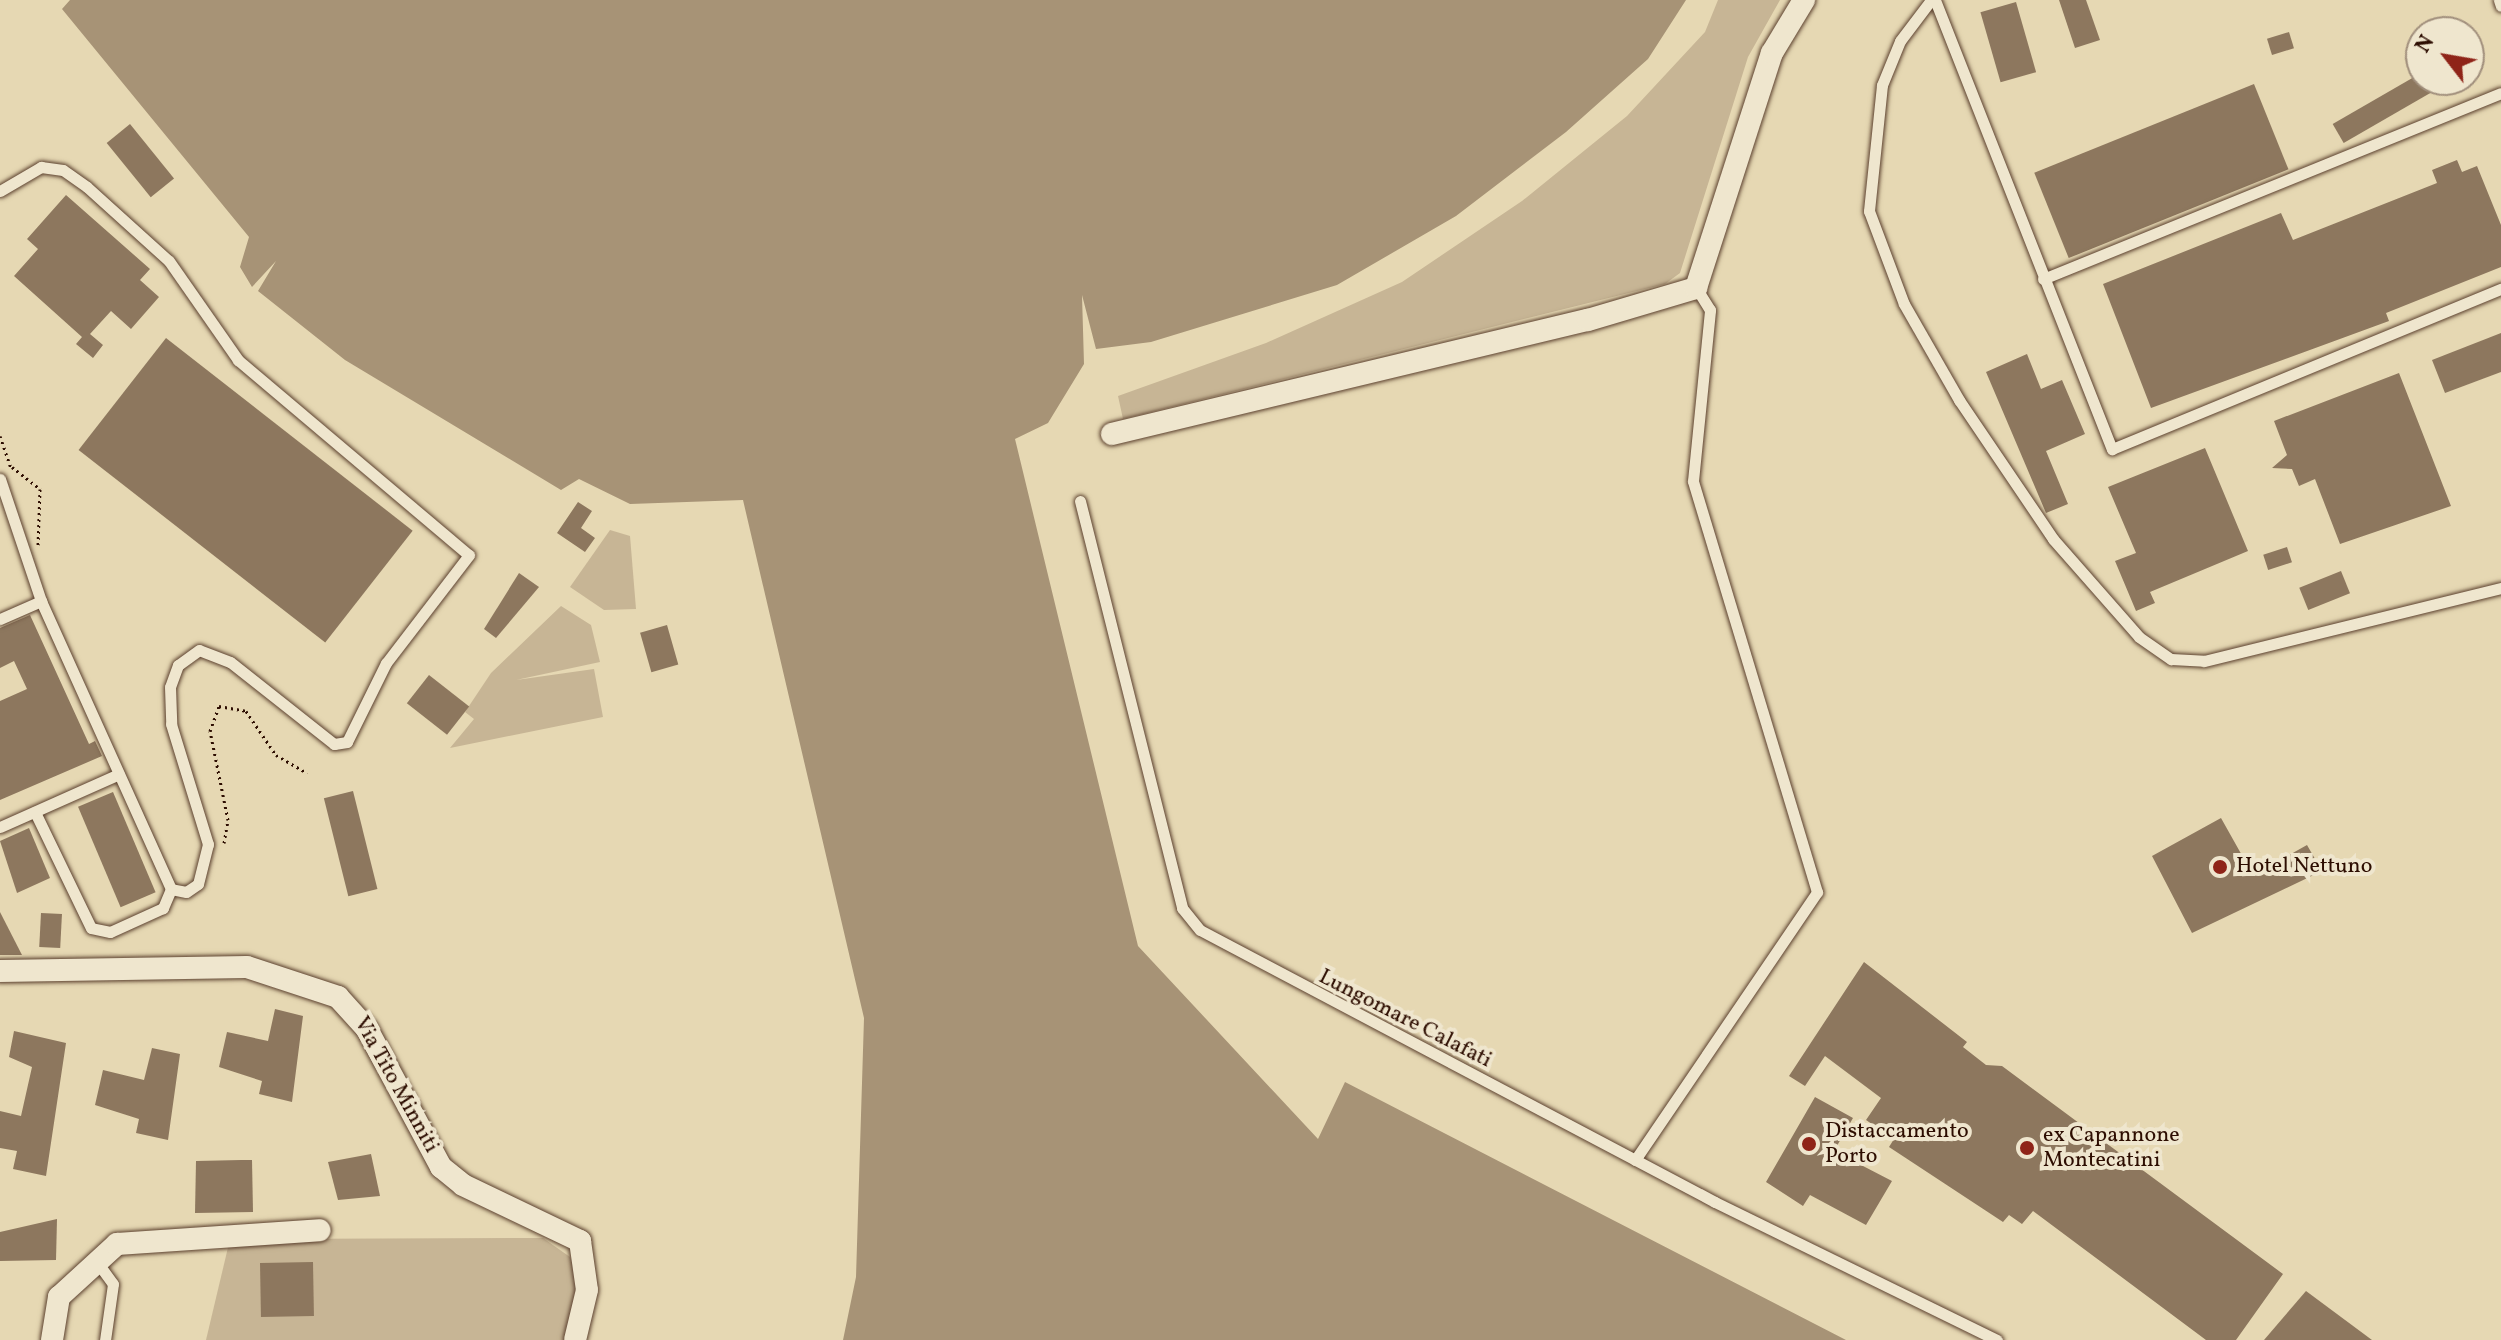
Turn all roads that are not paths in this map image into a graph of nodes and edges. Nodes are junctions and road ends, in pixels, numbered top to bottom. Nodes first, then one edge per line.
1 (1804, 0) edge
2 (1933, 0) edge
3 (2499, 0) edge
4 (2501, 6) edge
5 (2501, 93) edge
6 (0, 191) edge
7 (2043, 279) junction
8 (1696, 288) junction
9 (2501, 289) edge
10 (1112, 434) dead end
11 (0, 479) edge
12 (1080, 501) dead end
13 (2501, 588) edge
14 (41, 601) junction
15 (0, 619) edge
16 (119, 774) junction
17 (35, 812) junction
18 (0, 827) edge
19 (171, 889) junction
20 (0, 971) edge
21 (1635, 1160) junction
22 (320, 1230) dead end
23 (97, 1262) junction
24 (52, 1340) edge
25 (105, 1340) edge
26 (575, 1340) edge
27 (1997, 1340) edge

1 - 8 street
2 - 7 lane
2 - 13 lane
3 - 4 lane
5 - 7 lane
6 - 19 lane
7 - 9 lane
8 - 10 street
8 - 21 lane
11 - 14 lane
12 - 21 lane, Lungomare Calafati
14 - 15 lane
14 - 16 lane
16 - 17 lane
16 - 19 lane
17 - 18 lane
17 - 19 lane
20 - 26 street, Via Tito Minniti
21 - 27 lane, Lungomare Calafati
22 - 23 street
23 - 24 street
23 - 25 lane

